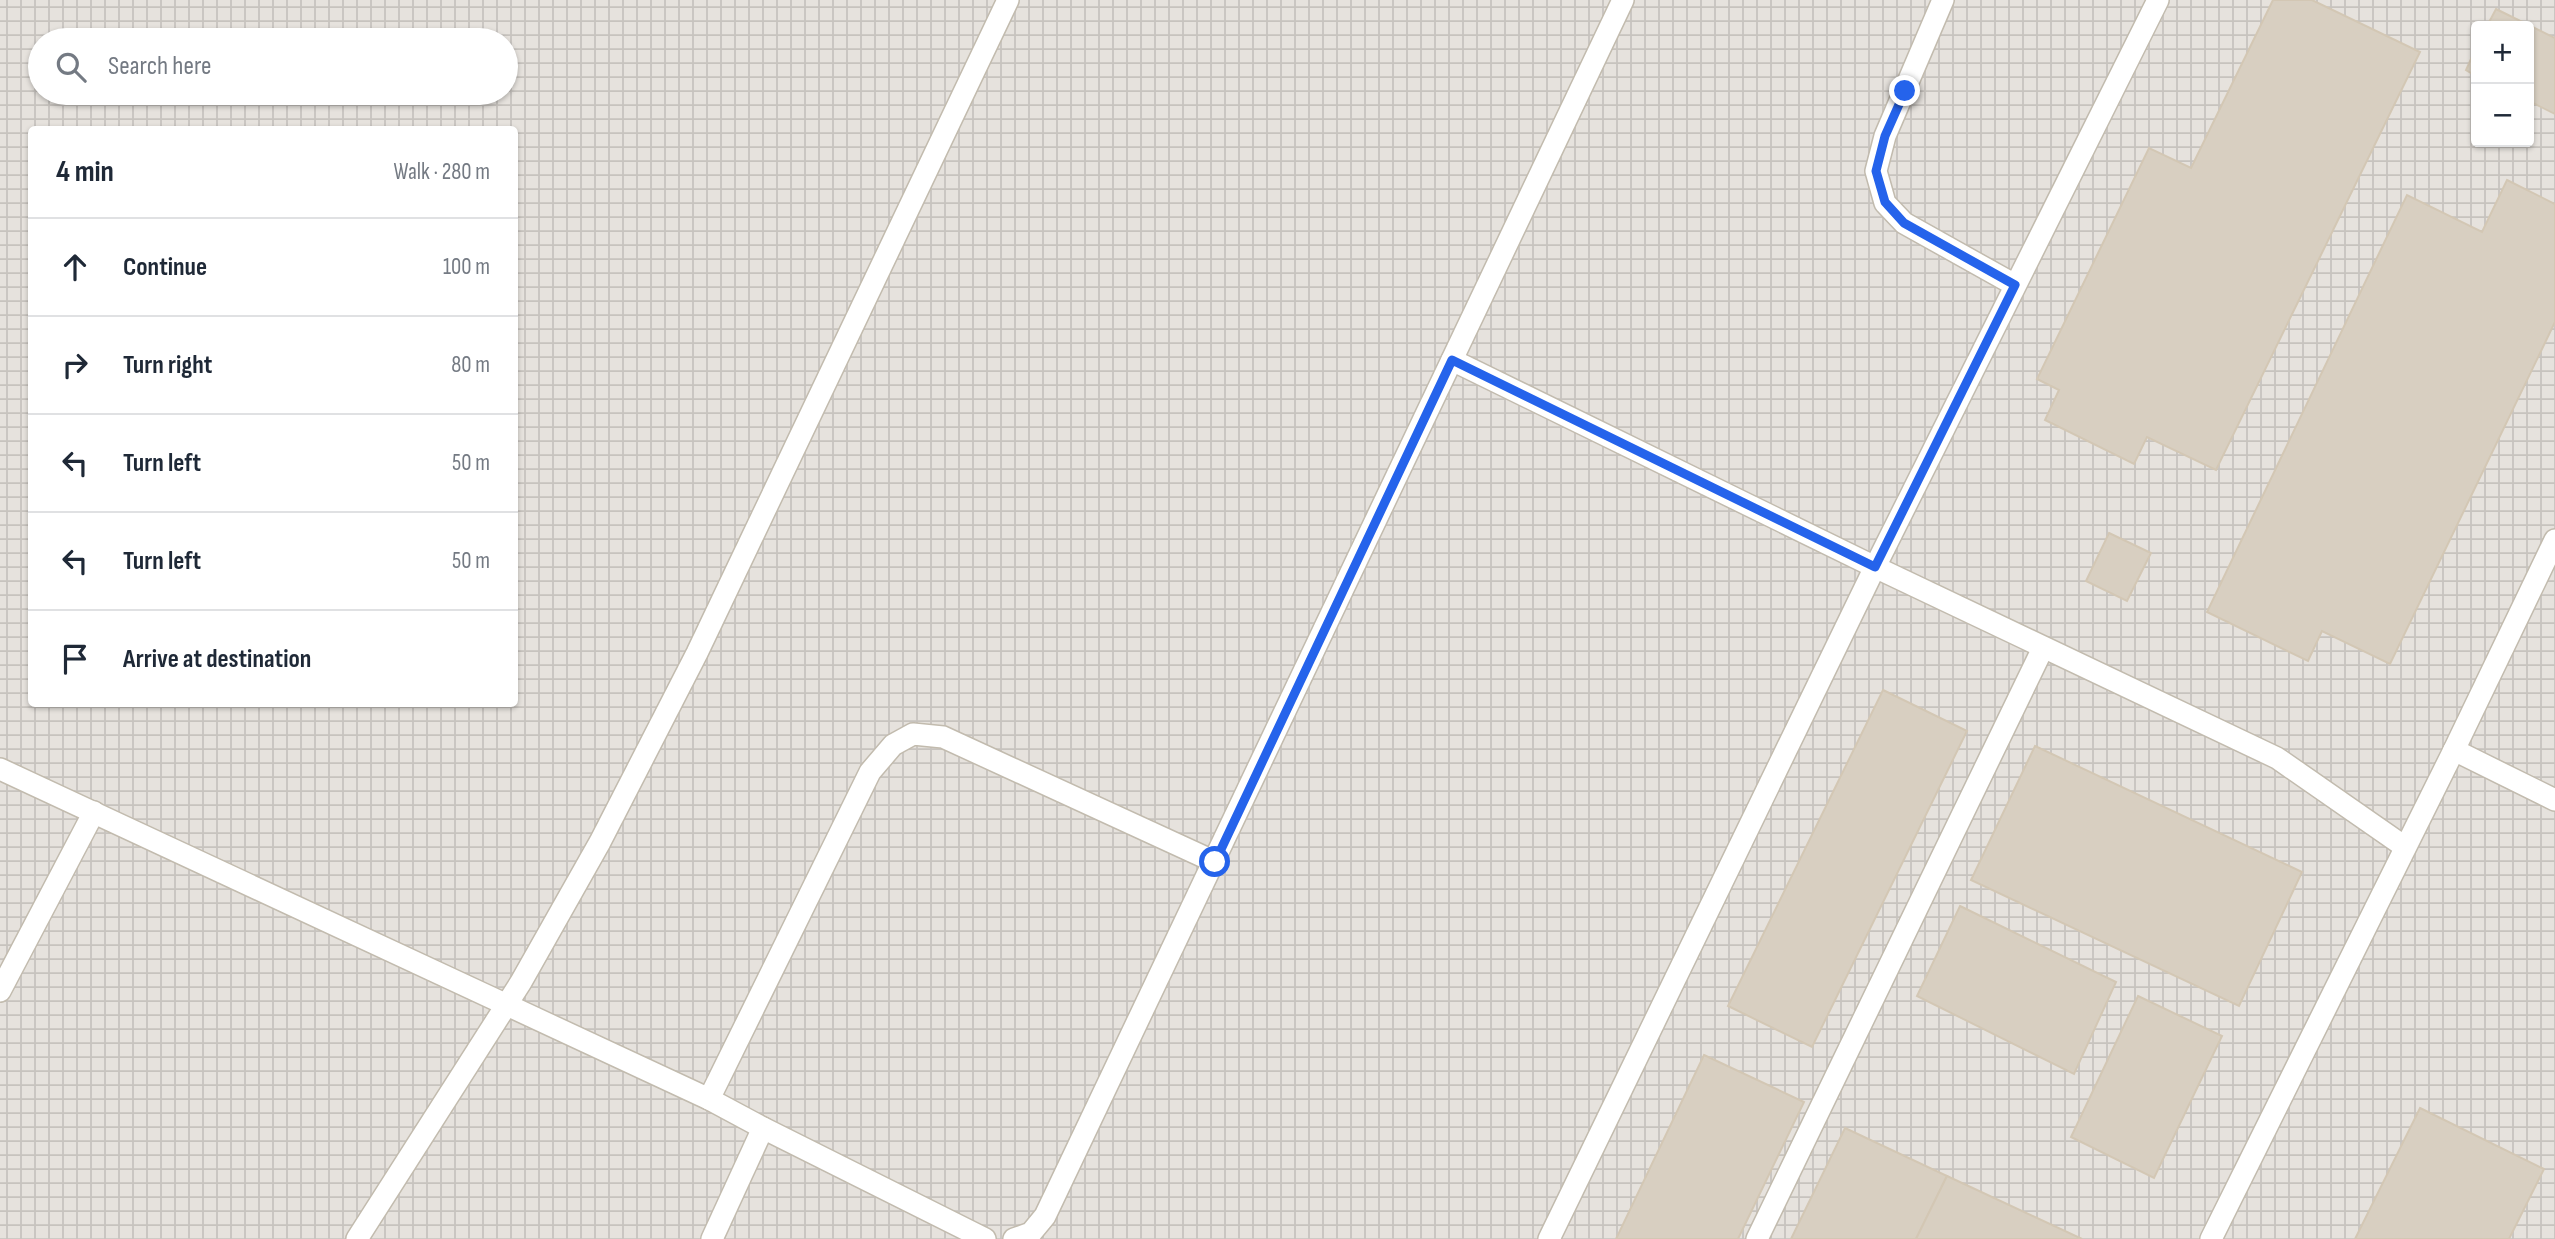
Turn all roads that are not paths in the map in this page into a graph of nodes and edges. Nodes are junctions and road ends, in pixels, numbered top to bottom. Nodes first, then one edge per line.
1 (1008, 0) edge
2 (1623, 0) edge
3 (1943, 0) edge
4 (2158, 0) edge
5 (2015, 285) junction
6 (1452, 360) junction
7 (2555, 540) edge
8 (1875, 567) junction
9 (2043, 648) junction
10 (2454, 750) junction
11 (0, 769) edge
12 (2555, 800) edge
13 (94, 812) junction
14 (2405, 847) junction
15 (1215, 862) junction
16 (0, 991) edge
17 (507, 1004) junction
18 (709, 1099) junction
19 (762, 1128) junction
20 (357, 1239) edge
21 (712, 1239) edge
22 (985, 1239) edge
23 (1014, 1239) edge
24 (1549, 1239) edge
25 (1758, 1239) edge
26 (2211, 1239) edge

1 - 17 lane
2 - 6 lane
3 - 5 lane
4 - 5 lane
5 - 8 lane
6 - 8 lane
6 - 15 lane
7 - 10 lane
8 - 9 lane
8 - 24 lane
9 - 14 lane
9 - 25 lane
10 - 12 lane
10 - 14 lane
11 - 13 lane
13 - 16 lane
13 - 17 lane
14 - 26 lane
15 - 18 lane
15 - 23 lane
17 - 18 lane
17 - 20 lane
18 - 19 lane
19 - 21 lane
19 - 22 lane

